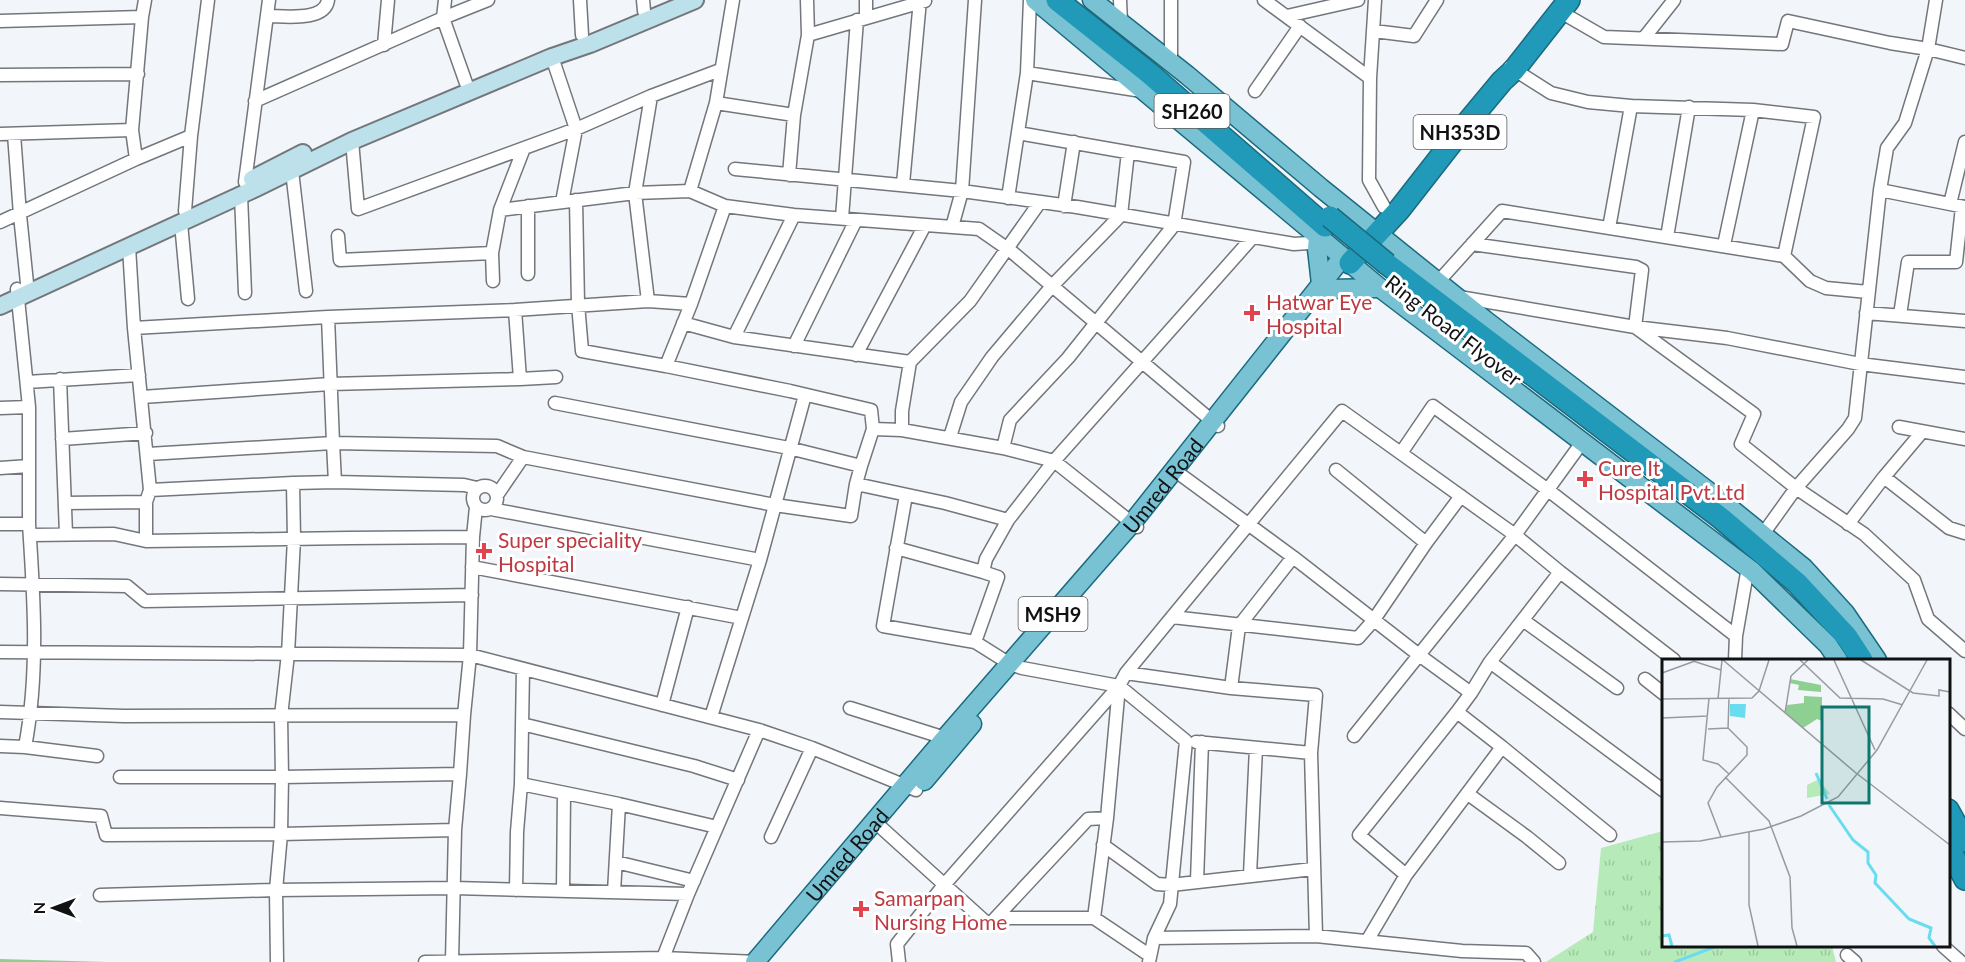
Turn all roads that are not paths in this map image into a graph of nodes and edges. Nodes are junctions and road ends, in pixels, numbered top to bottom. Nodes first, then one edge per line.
1 (145, 0) edge
2 (208, 0) edge
3 (269, 0) edge
4 (328, 0) edge
5 (388, 0) edge
6 (445, 0) edge
7 (488, 0) edge
8 (580, 0) edge
9 (672, 0) edge
10 (695, 0) edge
11 (733, 0) edge
12 (807, 0) edge
13 (866, 0) edge
14 (975, 0) edge
15 (1033, 0) edge
16 (1057, 0) edge
17 (1075, 0) edge
18 (1092, 0) edge
19 (1120, 0) edge
20 (1171, 0) edge
21 (1264, 0) edge
22 (1358, 0) edge
23 (1375, 0) edge
24 (1674, 0) edge
25 (1936, 0) edge
26 (922, 1) edge
27 (1438, 1) edge
28 (1562, 4) edge
29 (644, 5) edge
30 (267, 16) junction
31 (1287, 16) junction
32 (142, 17) junction
33 (443, 18) junction
34 (861, 19) junction
35 (0, 21) edge
36 (1121, 23) junction
37 (1300, 26) junction
38 (1374, 31) junction
39 (582, 36) junction
40 (808, 36) junction
41 (1644, 38) junction
42 (384, 45) junction
43 (1928, 49) junction
44 (552, 57) junction
45 (1965, 58) edge
46 (1171, 63) junction
47 (1510, 68) junction
48 (720, 70) junction
49 (1027, 73) junction
50 (138, 74) junction
51 (0, 75) edge
52 (1370, 78) junction
53 (466, 83) junction
54 (1255, 91) dead end
55 (1145, 92) junction
56 (651, 96) junction
57 (255, 100) junction
58 (716, 103) junction
59 (1631, 106) junction
60 (1689, 107) junction
61 (1753, 110) junction
62 (794, 115) junction
63 (576, 129) junction
64 (132, 130) junction
65 (1018, 133) junction
66 (0, 134) edge
67 (14, 134) junction
68 (191, 136) junction
69 (352, 141) junction
70 (1074, 142) junction
71 (1965, 142) edge
72 (524, 148) junction
73 (1128, 152) junction
74 (136, 159) junction
75 (735, 169) dead end
76 (292, 171) junction
77 (789, 175) junction
78 (845, 180) junction
79 (903, 184) junction
80 (243, 189) junction
81 (1880, 190) junction
82 (690, 191) junction
83 (962, 191) junction
84 (635, 193) junction
85 (1008, 198) junction
86 (576, 200) junction
87 (562, 202) junction
88 (1040, 202) junction
89 (528, 206) junction
90 (724, 206) junction
91 (1064, 206) junction
92 (1959, 206) edge
93 (1384, 207) junction
94 (500, 210) junction
95 (20, 215) junction
96 (794, 215) junction
97 (1121, 215) junction
98 (183, 217) junction
99 (842, 219) junction
100 (856, 220) junction
101 (0, 222) edge
102 (925, 225) junction
103 (1174, 225) junction
104 (1327, 225) junction
105 (160, 227) junction
106 (952, 227) junction
107 (1609, 228) junction
108 (1372, 230) junction
109 (338, 236) dead end
110 (1666, 237) junction
111 (1252, 238) junction
112 (1472, 244) junction
113 (1724, 245) junction
114 (129, 247) junction
115 (1008, 249) junction
116 (492, 253) junction
117 (1784, 256) junction
118 (1346, 261) junction
119 (528, 274) dead end
120 (1382, 275) junction
121 (493, 281) dead end
122 (1438, 282) junction
123 (1052, 286) junction
124 (1325, 287) junction
125 (23, 291) junction
126 (306, 291) dead end
127 (1868, 292) junction
128 (245, 293) dead end
129 (0, 295) edge
130 (1455, 296) junction
131 (188, 299) dead end
132 (648, 301) junction
133 (578, 304) junction
134 (691, 304) junction
135 (0, 306) edge
136 (515, 310) junction
137 (1866, 313) junction
138 (1900, 315) junction
139 (328, 317) junction
140 (1965, 321) edge
141 (683, 323) junction
142 (1096, 324) junction
143 (1635, 327) junction
144 (134, 328) junction
145 (734, 337) junction
146 (794, 346) junction
147 (856, 355) junction
148 (910, 362) junction
149 (1143, 363) junction
150 (1860, 364) junction
151 (666, 366) junction
152 (139, 375) junction
153 (556, 377) dead end
154 (1965, 377) edge
155 (60, 379) junction
156 (520, 379) junction
157 (27, 382) junction
158 (330, 384) junction
159 (805, 395) junction
160 (142, 397) junction
161 (555, 403) dead end
162 (29, 407) junction
163 (0, 408) edge
164 (1216, 424) junction
165 (1899, 427) dead end
166 (873, 429) junction
167 (902, 430) junction
168 (1922, 432) junction
169 (146, 433) junction
170 (950, 437) junction
171 (62, 439) junction
172 (1965, 439) edge
173 (1582, 441) junction
174 (333, 443) junction
175 (789, 448) junction
176 (1003, 448) junction
177 (1401, 453) junction
178 (148, 454) junction
179 (524, 457) junction
180 (1054, 461) junction
181 (29, 466) junction
182 (861, 466) junction
183 (0, 468) edge
184 (1336, 470) dead end
185 (1181, 475) junction
186 (1884, 477) junction
187 (335, 482) junction
188 (293, 483) junction
189 (856, 484) junction
190 (477, 488) junction
191 (1796, 488) junction
192 (150, 490) junction
193 (1548, 490) junction
194 (497, 495) junction
195 (906, 495) junction
196 (1461, 496) junction
197 (65, 502) junction
198 (146, 502) junction
199 (775, 505) junction
200 (476, 507) junction
201 (491, 509) junction
202 (1008, 520) junction
203 (0, 524) edge
204 (1248, 524) junction
205 (1848, 524) junction
206 (1135, 525) junction
207 (30, 529) junction
208 (1965, 533) edge
209 (66, 534) junction
210 (1763, 534) junction
211 (1515, 535) junction
212 (473, 537) junction
213 (294, 539) junction
214 (146, 542) junction
215 (1426, 543) junction
216 (896, 548) junction
217 (1293, 556) junction
218 (760, 560) junction
219 (472, 567) junction
220 (1748, 567) junction
221 (983, 572) junction
222 (1560, 572) junction
223 (0, 584) edge
224 (32, 584) junction
225 (472, 596) junction
226 (291, 598) junction
227 (688, 608) junction
228 (1172, 617) junction
229 (742, 618) junction
230 (1523, 620) junction
231 (1373, 621) junction
232 (1239, 626) junction
233 (1736, 636) junction
234 (975, 642) junction
235 (1965, 651) edge
236 (0, 652) edge
237 (33, 652) junction
238 (288, 654) junction
239 (470, 655) junction
240 (1419, 655) junction
241 (1673, 659) edge
242 (1735, 659) edge
243 (1837, 659) edge
244 (1848, 659) edge
245 (1861, 659) edge
246 (1876, 659) edge
247 (1490, 662) junction
248 (1016, 666) junction
249 (523, 669) junction
250 (1126, 673) junction
251 (1646, 679) dead end
252 (1119, 686) junction
253 (1231, 688) junction
254 (1617, 688) dead end
255 (1662, 692) edge
256 (1471, 693) junction
257 (662, 705) junction
258 (850, 708) dead end
259 (0, 711) edge
260 (1457, 712) junction
261 (32, 713) junction
262 (464, 715) junction
263 (1950, 715) edge
264 (281, 716) junction
265 (711, 717) junction
266 (522, 724) junction
267 (1965, 729) edge
268 (759, 730) junction
269 (1354, 736) dead end
270 (945, 738) junction
271 (1186, 741) junction
272 (1202, 742) junction
273 (0, 747) edge
274 (25, 747) junction
275 (1502, 747) junction
276 (812, 748) junction
277 (1256, 748) junction
278 (1311, 753) junction
279 (97, 756) dead end
280 (460, 774) junction
281 (120, 777) dead end
282 (282, 777) junction
283 (738, 780) junction
284 (521, 784) junction
285 (910, 788) junction
286 (1662, 790) edge
287 (564, 793) junction
288 (1468, 794) junction
289 (619, 804) junction
290 (0, 808) edge
291 (1950, 814) edge
292 (1107, 818) junction
293 (879, 825) junction
294 (717, 827) junction
295 (455, 830) junction
296 (281, 834) junction
297 (1610, 835) dead end
298 (771, 837) dead end
299 (1965, 841) edge
300 (1103, 845) junction
301 (1950, 850) edge
302 (616, 862) junction
303 (1559, 863) dead end
304 (1313, 869) junction
305 (1250, 875) junction
306 (1406, 875) junction
307 (1965, 879) edge
308 (694, 881) junction
309 (1197, 881) junction
310 (944, 885) junction
311 (1171, 885) junction
312 (454, 888) junction
313 (276, 890) junction
314 (516, 890) junction
315 (563, 891) junction
316 (614, 892) junction
317 (688, 894) junction
318 (100, 895) dead end
319 (996, 918) junction
320 (1094, 918) junction
321 (1316, 936) junction
322 (1154, 938) junction
323 (1367, 941) junction
324 (1945, 947) edge
325 (663, 958) junction
326 (1149, 958) edge
327 (634, 960) edge
328 (452, 961) edge
329 (277, 962) edge
330 (425, 962) edge
331 (759, 962) edge
332 (898, 962) edge
333 (1534, 962) edge
334 (1962, 962) edge

1 - 32 street
2 - 68 street
3 - 30 street
4 - 30 street
5 - 42 street
6 - 33 street
7 - 33 street
8 - 39 street
9 - 29 street
10 - 44 street
11 - 48 street
12 - 40 street
13 - 34 street
14 - 83 street
15 - 49 street
15 - 55 main road
16 - 104 highway, Ring Road Flyover / SH260
17 - 104 highway, Ring Road Flyover / SH260
18 - 36 main road
19 - 36 street
20 - 46 street
21 - 31 street
22 - 31 street
23 - 38 street
24 - 41 street
25 - 43 street
26 - 34 street
26 - 79 street
27 - 38 street
28 - 41 street
28 - 47 highway, NH353D
29 - 39 street
30 - 57 street
31 - 37 street
32 - 35 street
32 - 50 street
33 - 42 street
33 - 53 street
34 - 40 street
34 - 78 street
36 - 46 main road
37 - 52 street
37 - 54 street
38 - 52 street
39 - 53 street
40 - 62 street
41 - 43 street
42 - 57 street
43 - 45 street
43 - 81 street
44 - 63 street
44 - 69 street
46 - 104 main road
47 - 59 street
47 - 93 highway, NH353D
47 - 108 highway, NH353D
48 - 56 street
48 - 58 street
49 - 55 street
49 - 65 street
50 - 51 street
50 - 64 street
52 - 93 street
53 - 80 street
55 - 104 main road
56 - 63 street
56 - 84 street
57 - 80 street
58 - 62 street
58 - 82 street
59 - 60 street
59 - 107 street
60 - 61 street
60 - 110 street
61 - 113 street
61 - 117 street
62 - 77 street
63 - 72 street
63 - 87 street
64 - 67 street
64 - 74 street
65 - 70 street
65 - 85 street
66 - 67 street
67 - 95 street
68 - 74 street
68 - 98 street
69 - 72 street
69 - 76 street
70 - 73 street
70 - 91 street
71 - 92 street
72 - 94 street
73 - 97 street
73 - 103 street
74 - 95 street
75 - 77 street
76 - 80 street
76 - 126 street
77 - 78 street
78 - 79 street
78 - 99 street
79 - 83 street
80 - 98 street
80 - 128 street
81 - 92 street
81 - 127 street
82 - 84 street
82 - 90 street
83 - 85 street
83 - 106 street
84 - 86 street
84 - 132 street
85 - 88 street
86 - 87 street
86 - 133 street
87 - 89 street
88 - 91 street
88 - 115 street
89 - 94 street
89 - 119 street
90 - 96 street
90 - 134 street
91 - 97 street
92 - 138 street
93 - 108 highway, NH353D
94 - 116 street
95 - 101 street
95 - 125 street
96 - 99 street
96 - 145 street
97 - 103 street
97 - 123 street
98 - 105 street
98 - 131 street
99 - 100 street
100 - 102 street
100 - 146 street
102 - 106 street
102 - 147 street
103 - 111 street
103 - 142 street
104 - 108 main road
104 - 111 street
104 - 118 main road
104 - 120 highway, Ring Road Flyover / SH260
104 - 124 main road
105 - 114 street
105 - 125 street
106 - 115 street
107 - 110 street
107 - 112 street
108 - 118 highway, NH353D
108 - 122 main road
109 - 116 street
110 - 113 street
111 - 149 street
112 - 122 street
112 - 143 street
113 - 117 street
114 - 125 street
114 - 144 street
115 - 123 street
115 - 148 street
116 - 121 street
117 - 127 street
118 - 120 main road
118 - 124 main road, Umred Road
120 - 124 main road
120 - 173 main road
120 - 244 highway, Ring Road Flyover / SH260
120 - 245 highway, Ring Road Flyover / SH260
122 - 130 main road
123 - 142 street
123 - 170 street
124 - 164 main road, Umred Road / MSH9
125 - 129 street
125 - 135 street
125 - 157 street
127 - 137 street
130 - 143 street
130 - 210 main road
132 - 133 street
132 - 134 street
133 - 136 street
133 - 151 street
134 - 141 street
136 - 139 street
136 - 156 street
137 - 138 street
137 - 150 street
138 - 140 street
139 - 144 street
139 - 158 street
141 - 145 street
141 - 151 street
142 - 149 street
142 - 176 street
143 - 150 street
143 - 191 street
144 - 152 street
145 - 146 street
146 - 147 street
147 - 148 street
148 - 167 street
149 - 164 street
149 - 180 street
150 - 154 street
150 - 191 street
151 - 159 street
152 - 155 street
152 - 160 street
153 - 156 street
155 - 157 street
155 - 171 street
156 - 158 street
157 - 162 street
158 - 160 street
158 - 174 street
159 - 166 street
159 - 175 street
160 - 169 street
161 - 175 street
162 - 163 street
162 - 181 street
164 - 185 main road
164 - 206 main road, Umred Road / MSH9
165 - 168 street
166 - 167 street
166 - 182 street
167 - 170 street
168 - 172 street
168 - 186 street
169 - 171 street
169 - 178 street
170 - 176 street
171 - 197 street
173 - 193 street
173 - 220 main road
174 - 178 street
174 - 179 street
174 - 187 street
175 - 182 street
175 - 199 street
176 - 180 street
177 - 193 street
177 - 196 street
177 - 204 street
178 - 192 street
179 - 194 street
179 - 199 street
180 - 202 street
180 - 206 street
181 - 183 street
181 - 207 street
182 - 189 street
184 - 215 street
185 - 204 street
185 - 206 main road
186 - 205 street
186 - 208 street
187 - 188 street
187 - 190 street
188 - 192 street
188 - 213 street
189 - 195 street
189 - 199 street
190 - 194 street
190 - 200 street
191 - 205 street
191 - 210 street
192 - 198 street
193 - 211 street
193 - 233 street
194 - 201 street
195 - 202 street
195 - 216 street
196 - 211 street
196 - 215 street
197 - 198 street
197 - 209 street
198 - 214 street
199 - 218 street
200 - 201 street
200 - 212 street
201 - 218 street
202 - 221 street
203 - 207 street
204 - 217 street
204 - 228 street
205 - 235 street
206 - 248 main road, Umred Road / MSH9
207 - 209 street
207 - 224 street
209 - 214 street
210 - 246 main road
211 - 222 street
211 - 240 street
212 - 213 street
212 - 219 street
213 - 214 street
213 - 226 street
215 - 231 street
216 - 221 street
216 - 234 street
217 - 231 street
217 - 232 street
218 - 229 street
219 - 225 street
219 - 227 street
220 - 233 street
220 - 243 main road
221 - 234 street
222 - 230 street
222 - 241 street
223 - 224 street
224 - 226 street
224 - 237 street
225 - 226 street
225 - 239 street
226 - 238 street
227 - 229 street
227 - 257 street
228 - 232 street
228 - 250 street
229 - 265 street
230 - 247 street
230 - 254 street
231 - 232 street
231 - 240 street
232 - 253 street
233 - 242 street
234 - 248 street
236 - 237 street
237 - 238 street
237 - 261 street
238 - 239 street
238 - 264 street
239 - 249 street
239 - 262 street
240 - 256 street
240 - 269 street
247 - 256 street
247 - 286 street
248 - 252 street
248 - 270 main road, Umred Road / MSH9
248 - 285 main road
249 - 257 street
249 - 266 street
250 - 252 street
250 - 253 street
251 - 255 street
252 - 271 street
252 - 292 street
252 - 310 street
253 - 278 street
256 - 260 street
257 - 265 street
258 - 270 street
259 - 261 street
260 - 275 street
260 - 306 street
261 - 264 street
261 - 274 street
262 - 264 street
262 - 280 street
263 - 267 street
264 - 282 street
265 - 268 street
266 - 283 street
266 - 284 street
268 - 276 street
268 - 283 street
270 - 285 main road, Umred Road / MSH9
271 - 272 street
271 - 311 street
272 - 277 street
272 - 309 street
273 - 274 street
274 - 279 street
275 - 288 street
275 - 297 street
276 - 285 street
276 - 298 street
277 - 278 street
277 - 305 street
278 - 304 street
280 - 282 street
280 - 295 street
281 - 282 street
282 - 296 street
283 - 294 street
284 - 287 street
284 - 314 street
285 - 293 main road, Umred Road / MSH9
287 - 289 street
287 - 315 street
288 - 303 street
288 - 306 street
289 - 294 street
289 - 302 street
290 - 296 street
291 - 299 highway
292 - 300 street
292 - 319 street
293 - 310 street
293 - 331 main road, Umred Road / MSH9
294 - 308 street
295 - 296 street
295 - 312 street
296 - 313 street
300 - 311 street
300 - 320 street
301 - 307 highway
302 - 308 street
302 - 316 street
304 - 305 street
304 - 321 street
305 - 309 street
306 - 323 street
308 - 317 street
309 - 311 street
310 - 319 street
310 - 332 street
311 - 322 street
312 - 313 street
312 - 314 street
312 - 328 street
313 - 318 street
313 - 329 street
314 - 315 street
315 - 316 street
316 - 317 street
317 - 325 street
319 - 320 street
320 - 326 street
321 - 322 street
321 - 323 street
322 - 326 street
323 - 333 street
324 - 334 street
325 - 327 street
325 - 331 street
327 - 328 street
328 - 330 street

